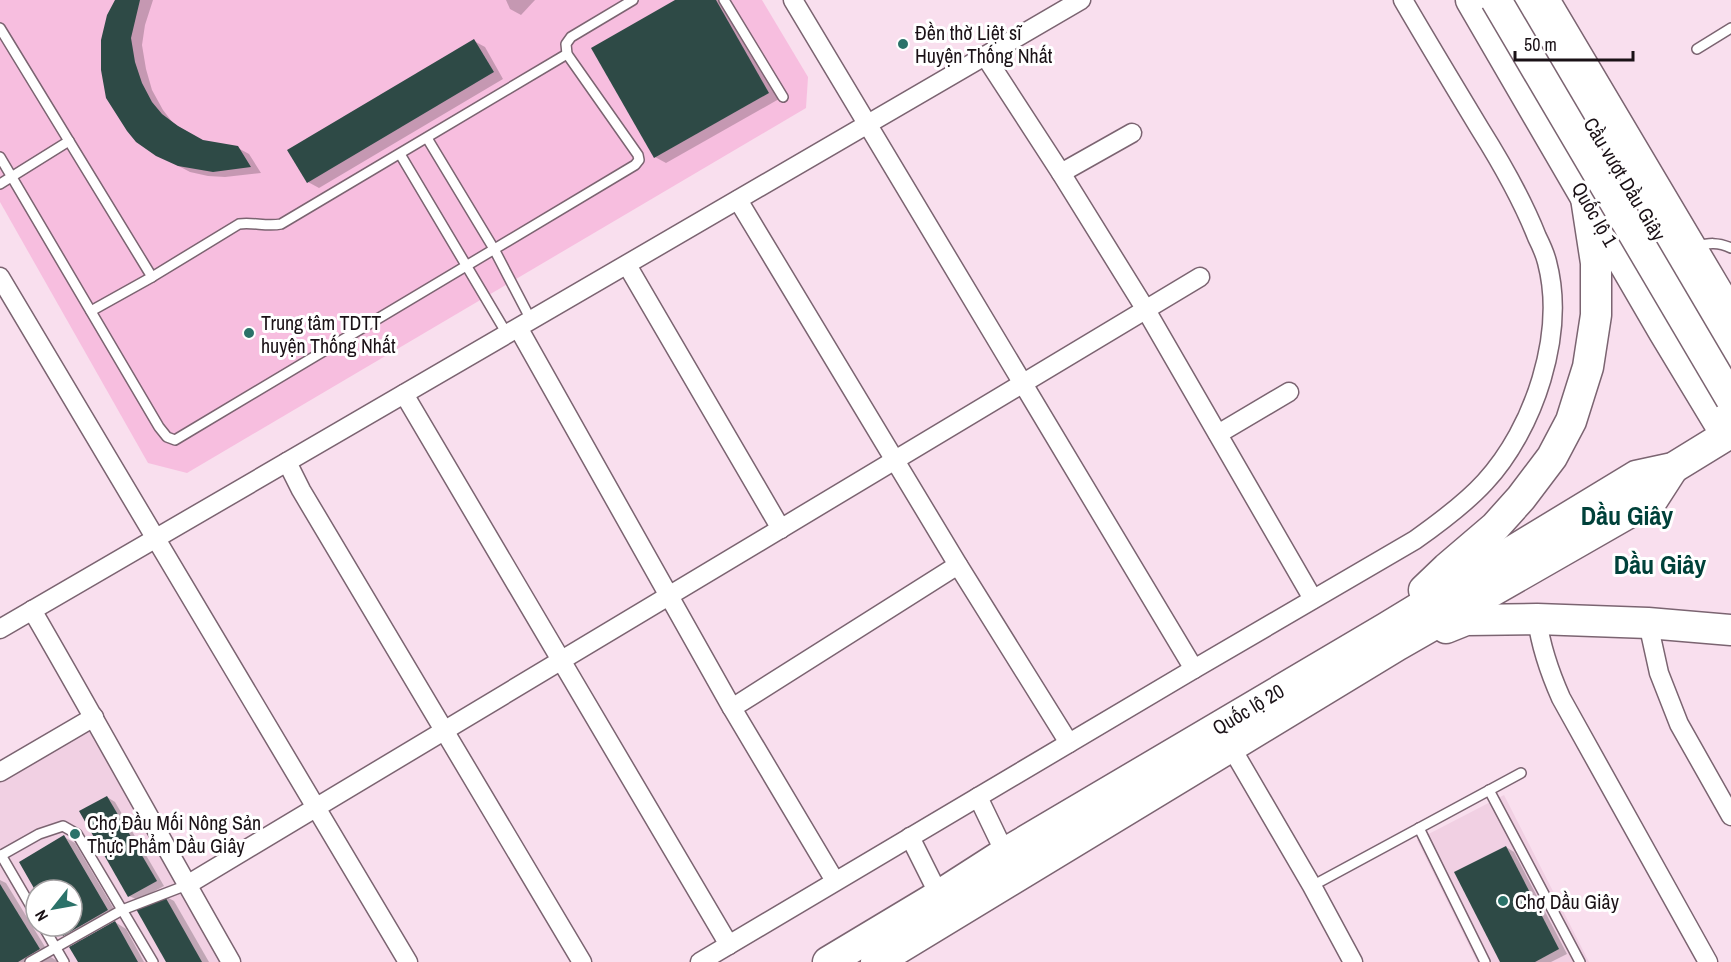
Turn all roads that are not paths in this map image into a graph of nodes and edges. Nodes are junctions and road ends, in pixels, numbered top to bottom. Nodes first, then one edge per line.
1 (633, 0) edge
2 (724, 0) edge
3 (793, 0) edge
4 (1081, 0) edge
5 (1403, 0) edge
6 (1471, 0) edge
7 (1496, 0) edge
8 (1519, 0) edge
9 (1544, 0) edge
10 (622, 3) edge
11 (0, 28) edge
12 (1731, 28) edge
13 (1697, 49) dead end
14 (567, 54) junction
15 (985, 56) junction
16 (783, 98) dead end
17 (867, 124) junction
18 (1132, 133) dead end
19 (427, 138) junction
20 (69, 141) junction
21 (400, 154) junction
22 (0, 157) edge
23 (1061, 173) junction
24 (12, 177) junction
25 (0, 184) edge
26 (1586, 198) junction
27 (738, 200) junction
28 (1690, 247) junction
29 (1731, 248) edge
30 (494, 249) junction
31 (627, 264) junction
32 (467, 265) junction
33 (152, 277) junction
34 (1200, 277) dead end
35 (0, 278) edge
36 (1146, 310) junction
37 (91, 311) junction
38 (1731, 315) edge
39 (520, 328) junction
40 (1731, 359) edge
41 (1023, 384) junction
42 (1289, 392) dead end
43 (404, 394) junction
44 (1731, 398) edge
45 (1218, 434) junction
46 (1728, 439) edge
47 (896, 460) junction
48 (288, 462) junction
49 (781, 529) junction
50 (156, 538) junction
51 (958, 565) junction
52 (670, 596) junction
53 (1313, 599) junction
54 (32, 610) junction
55 (1537, 619) junction
56 (1648, 623) junction
57 (0, 629) edge
58 (1731, 630) edge
59 (1392, 636) junction
60 (560, 661) junction
61 (1194, 669) junction
62 (732, 708) junction
63 (94, 717) junction
64 (445, 730) junction
65 (1069, 743) junction
66 (1232, 747) junction
67 (0, 772) edge
68 (1521, 772) dead end
69 (1489, 790) junction
70 (978, 797) junction
71 (316, 808) junction
72 (1731, 816) edge
73 (1419, 828) junction
74 (910, 837) junction
75 (1005, 853) junction
76 (1, 855) edge
77 (836, 881) junction
78 (187, 885) junction
79 (1312, 886) junction
80 (24, 894) edge
81 (945, 906) junction
82 (122, 910) junction
83 (50, 938) edge
84 (729, 945) junction
85 (55, 947) junction
86 (892, 958) edge
87 (30, 962) edge
88 (64, 962) edge
89 (153, 962) edge
90 (231, 962) edge
91 (408, 962) edge
92 (582, 962) edge
93 (700, 962) edge
94 (828, 962) edge
95 (1353, 962) edge
96 (1485, 962) edge
97 (1580, 962) edge
98 (1708, 962) edge

1 - 10 lane
2 - 16 lane
3 - 17 street
4 - 15 street
5 - 53 street
6 - 26 highway, Quốc lộ 1
7 - 44 highway, Cầu vượt Dầu Giây, bridge
8 - 40 highway, Cầu vượt Dầu Giây
9 - 28 highway
10 - 14 lane
11 - 20 lane
12 - 13 lane
14 - 19 lane
14 - 30 lane
15 - 17 street
15 - 23 street
17 - 27 street
17 - 41 street
18 - 23 street
19 - 21 lane
19 - 30 lane
20 - 24 lane
20 - 33 lane
21 - 32 lane
21 - 33 lane
22 - 24 lane
23 - 36 street
24 - 25 lane
24 - 37 lane
26 - 46 highway, Quốc lộ 1
26 - 59 highway
27 - 31 street
27 - 47 street
28 - 29 lane
28 - 38 highway
30 - 32 lane
30 - 39 lane
31 - 39 street
31 - 49 street
32 - 37 lane
32 - 39 lane
33 - 37 lane
34 - 36 street
35 - 50 street
36 - 41 street
36 - 45 street
39 - 43 street
39 - 52 street
41 - 47 street
41 - 61 street
42 - 45 street
43 - 48 street
43 - 60 street
44 - 46 highway
45 - 53 street
46 - 59 highway, Quốc lộ 20
47 - 49 street
47 - 51 street
48 - 50 street
48 - 64 street
49 - 52 street
50 - 54 street
50 - 71 street
51 - 62 street
51 - 65 street
52 - 60 street
52 - 62 street
53 - 61 street
54 - 57 street
54 - 63 street
55 - 56 highway
55 - 59 highway
55 - 98 street
56 - 58 highway
56 - 72 street
59 - 66 highway, Quốc lộ 20
59 - 75 highway, Quốc lộ 20
60 - 64 street
60 - 84 street
61 - 65 street
62 - 77 street
63 - 67 street
63 - 78 street
64 - 71 street
64 - 92 street
65 - 70 street
66 - 79 street
66 - 81 highway, Quốc lộ 20
68 - 69 lane
69 - 73 lane
69 - 97 lane
70 - 74 street
70 - 75 street
71 - 78 street
71 - 91 street
73 - 79 lane
73 - 96 lane
74 - 77 street
74 - 81 street
75 - 81 highway, Quốc lộ 20
76 - 80 lane
76 - 82 lane
77 - 84 street
78 - 82 lane
78 - 90 street
79 - 95 street
81 - 86 highway, Quốc lộ 20
81 - 94 highway, Quốc lộ 20
82 - 85 lane
82 - 89 lane
83 - 85 lane
84 - 93 street
85 - 87 lane
85 - 88 lane

